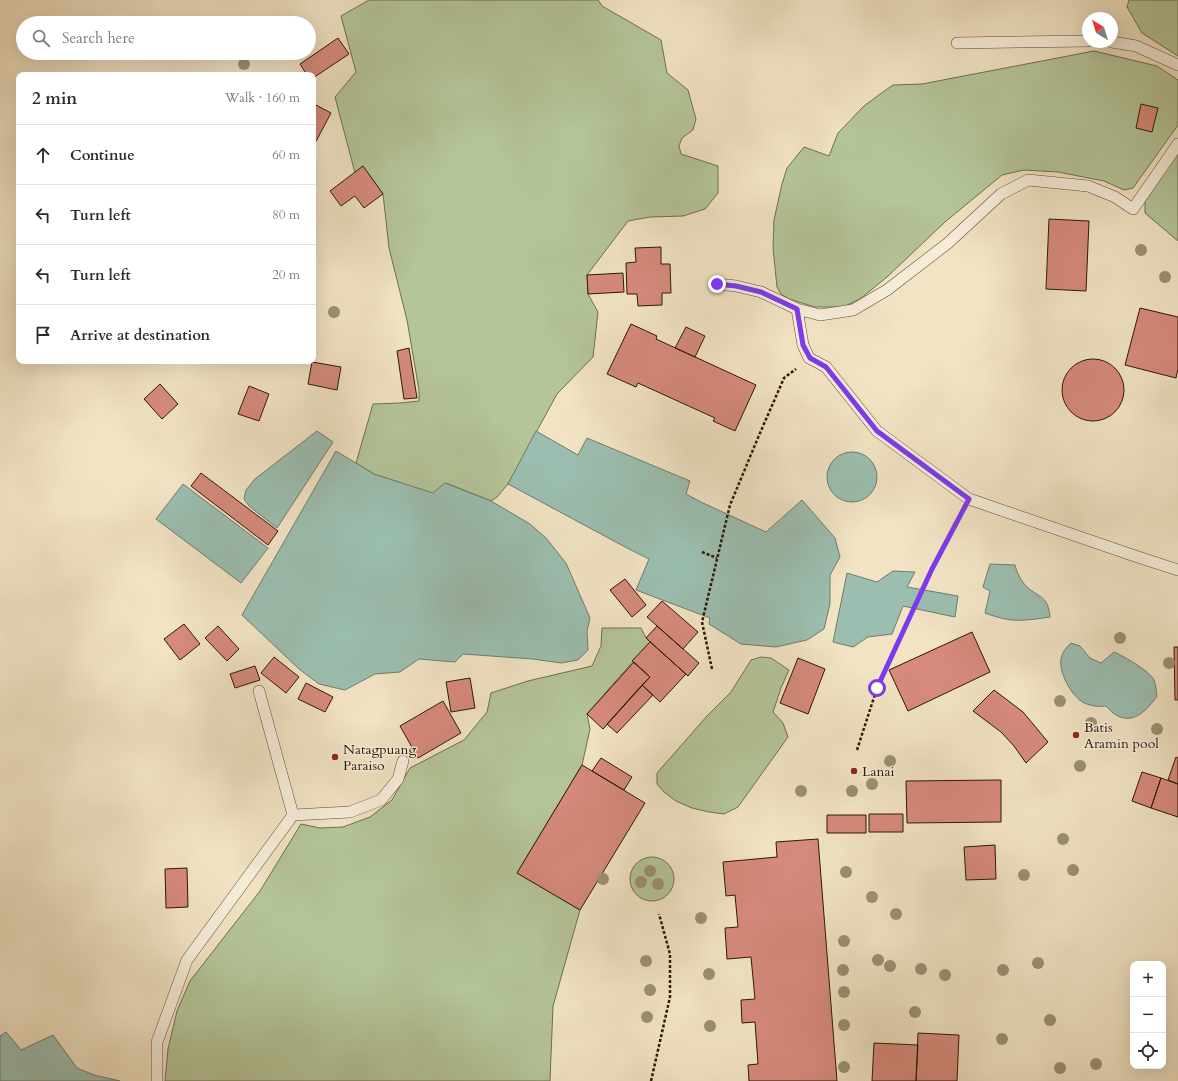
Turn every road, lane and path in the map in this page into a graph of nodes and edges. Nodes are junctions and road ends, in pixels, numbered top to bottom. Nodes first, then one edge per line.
1 (1082, 41) edge
2 (957, 43) dead end
3 (1118, 43) edge
4 (1178, 65) edge
5 (1178, 144) edge
6 (717, 284) dead end
7 (797, 309) junction
8 (810, 358) junction
9 (969, 499) junction
10 (702, 552) dead end
11 (717, 558) junction
12 (1178, 570) edge
13 (712, 670) dead end
14 (259, 691) dead end
15 (857, 750) dead end
16 (403, 761) dead end
17 (293, 815) junction
18 (659, 914) dead end
19 (157, 1081) edge
20 (651, 1081) edge

1 - 2 lane
3 - 4 lane
5 - 7 lane
6 - 7 lane
7 - 8 lane
8 - 9 lane
8 - 11 path
9 - 12 lane
9 - 15 path
10 - 11 path
11 - 13 path
14 - 17 lane
16 - 17 lane
17 - 19 lane
18 - 20 path

